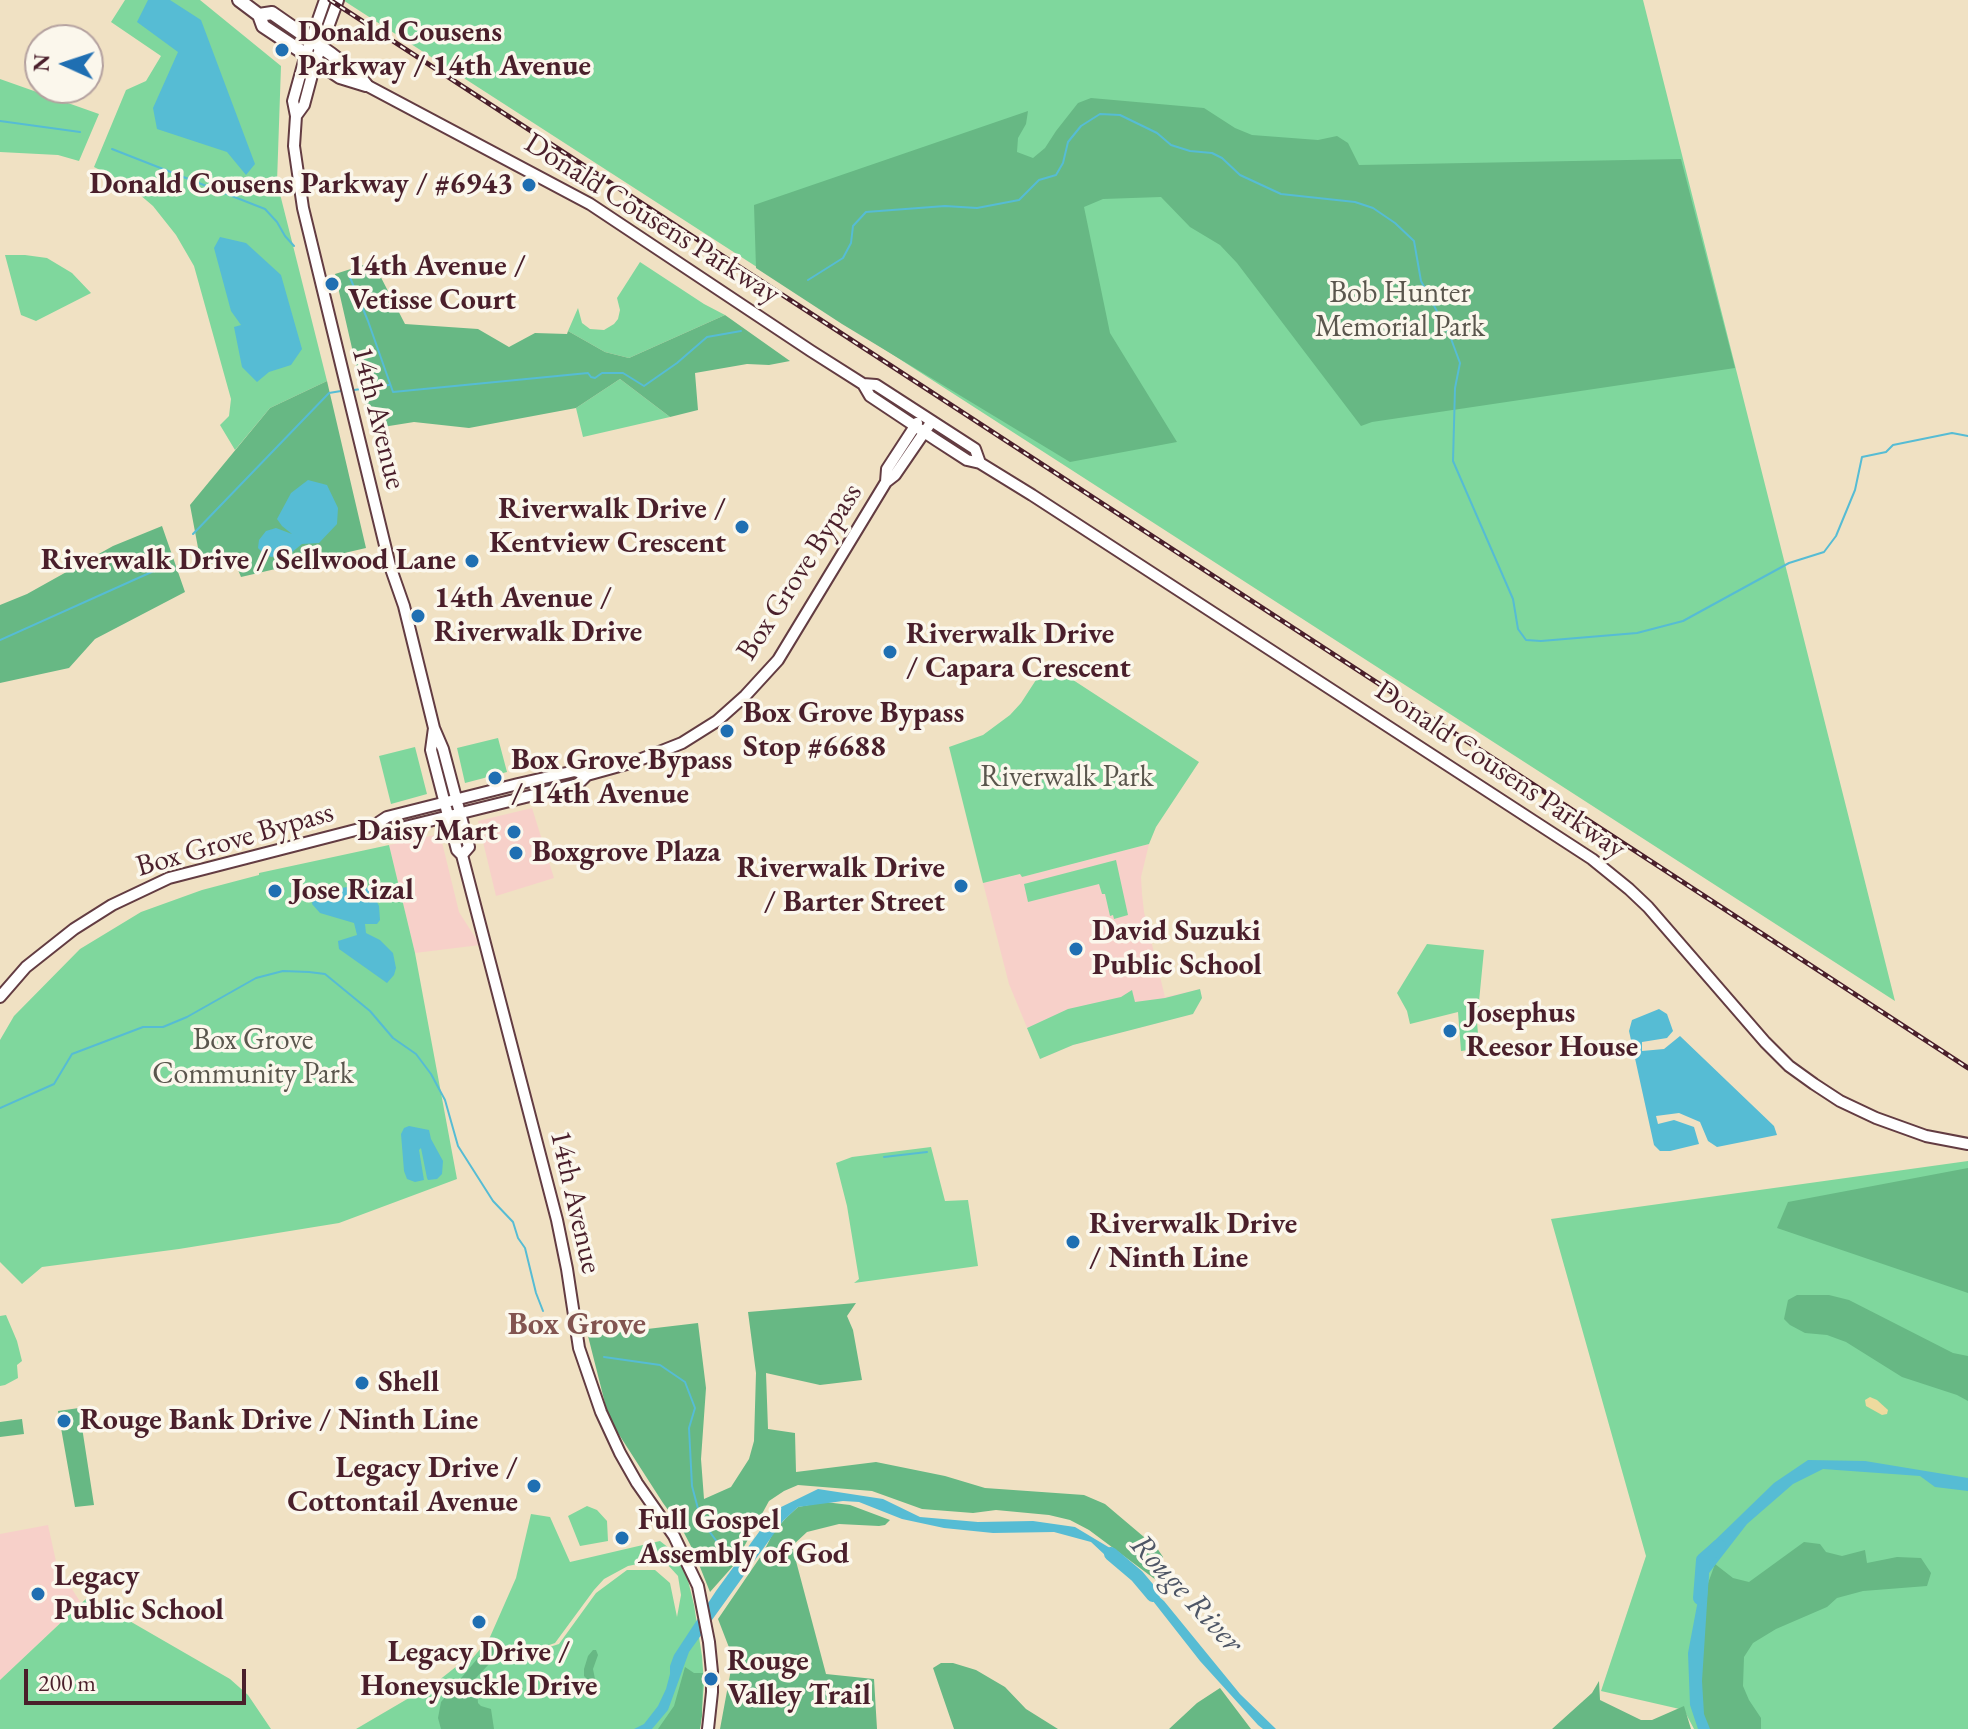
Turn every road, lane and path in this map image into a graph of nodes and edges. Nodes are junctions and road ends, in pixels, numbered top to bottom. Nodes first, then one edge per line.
1 (239, 0) edge
2 (325, 0) edge
3 (338, 0) edge
4 (259, 15) junction
5 (315, 44) junction
6 (311, 57) junction
7 (366, 85) junction
8 (863, 384) junction
9 (927, 418) junction
10 (919, 429) junction
11 (980, 463) junction
12 (434, 728) junction
13 (587, 775) junction
14 (457, 799) junction
15 (444, 802) junction
16 (460, 814) junction
17 (448, 817) junction
18 (375, 825) junction
19 (462, 855) junction
20 (0, 997) edge
21 (1965, 1144) edge
22 (708, 1729) edge

1 - 4 main road, Donald Cousens Parkway
2 - 5 main road, 14th Avenue
3 - 5 main road, 14th Avenue
4 - 5 main road, Donald Cousens Parkway
4 - 6 main road, Donald Cousens Parkway
5 - 6 main road, 14th Avenue
5 - 7 main road, Donald Cousens Parkway
6 - 7 main road, Donald Cousens Parkway
6 - 12 main road, 14th Avenue
7 - 8 main road, Donald Cousens Parkway
8 - 9 main road, Donald Cousens Parkway
8 - 10 main road, Donald Cousens Parkway
9 - 10 main road, Box Grove Bypass
9 - 11 main road, Donald Cousens Parkway
10 - 11 main road, Donald Cousens Parkway
10 - 13 main road, Box Grove Bypass
11 - 21 main road, Donald Cousens Parkway
12 - 14 main road, 14th Avenue
12 - 15 main road, 14th Avenue
13 - 14 main road, Box Grove Bypass
13 - 16 main road, Box Grove Bypass
14 - 15 main road, Box Grove Bypass
14 - 16 main road, 14th Avenue
15 - 17 main road, 14th Avenue
15 - 18 main road, Box Grove Bypass
16 - 17 main road, Box Grove Bypass
16 - 19 main road, 14th Avenue
17 - 18 main road, Box Grove Bypass
17 - 19 main road, 14th Avenue
18 - 20 main road, Box Grove Bypass
19 - 22 main road, 14th Avenue

